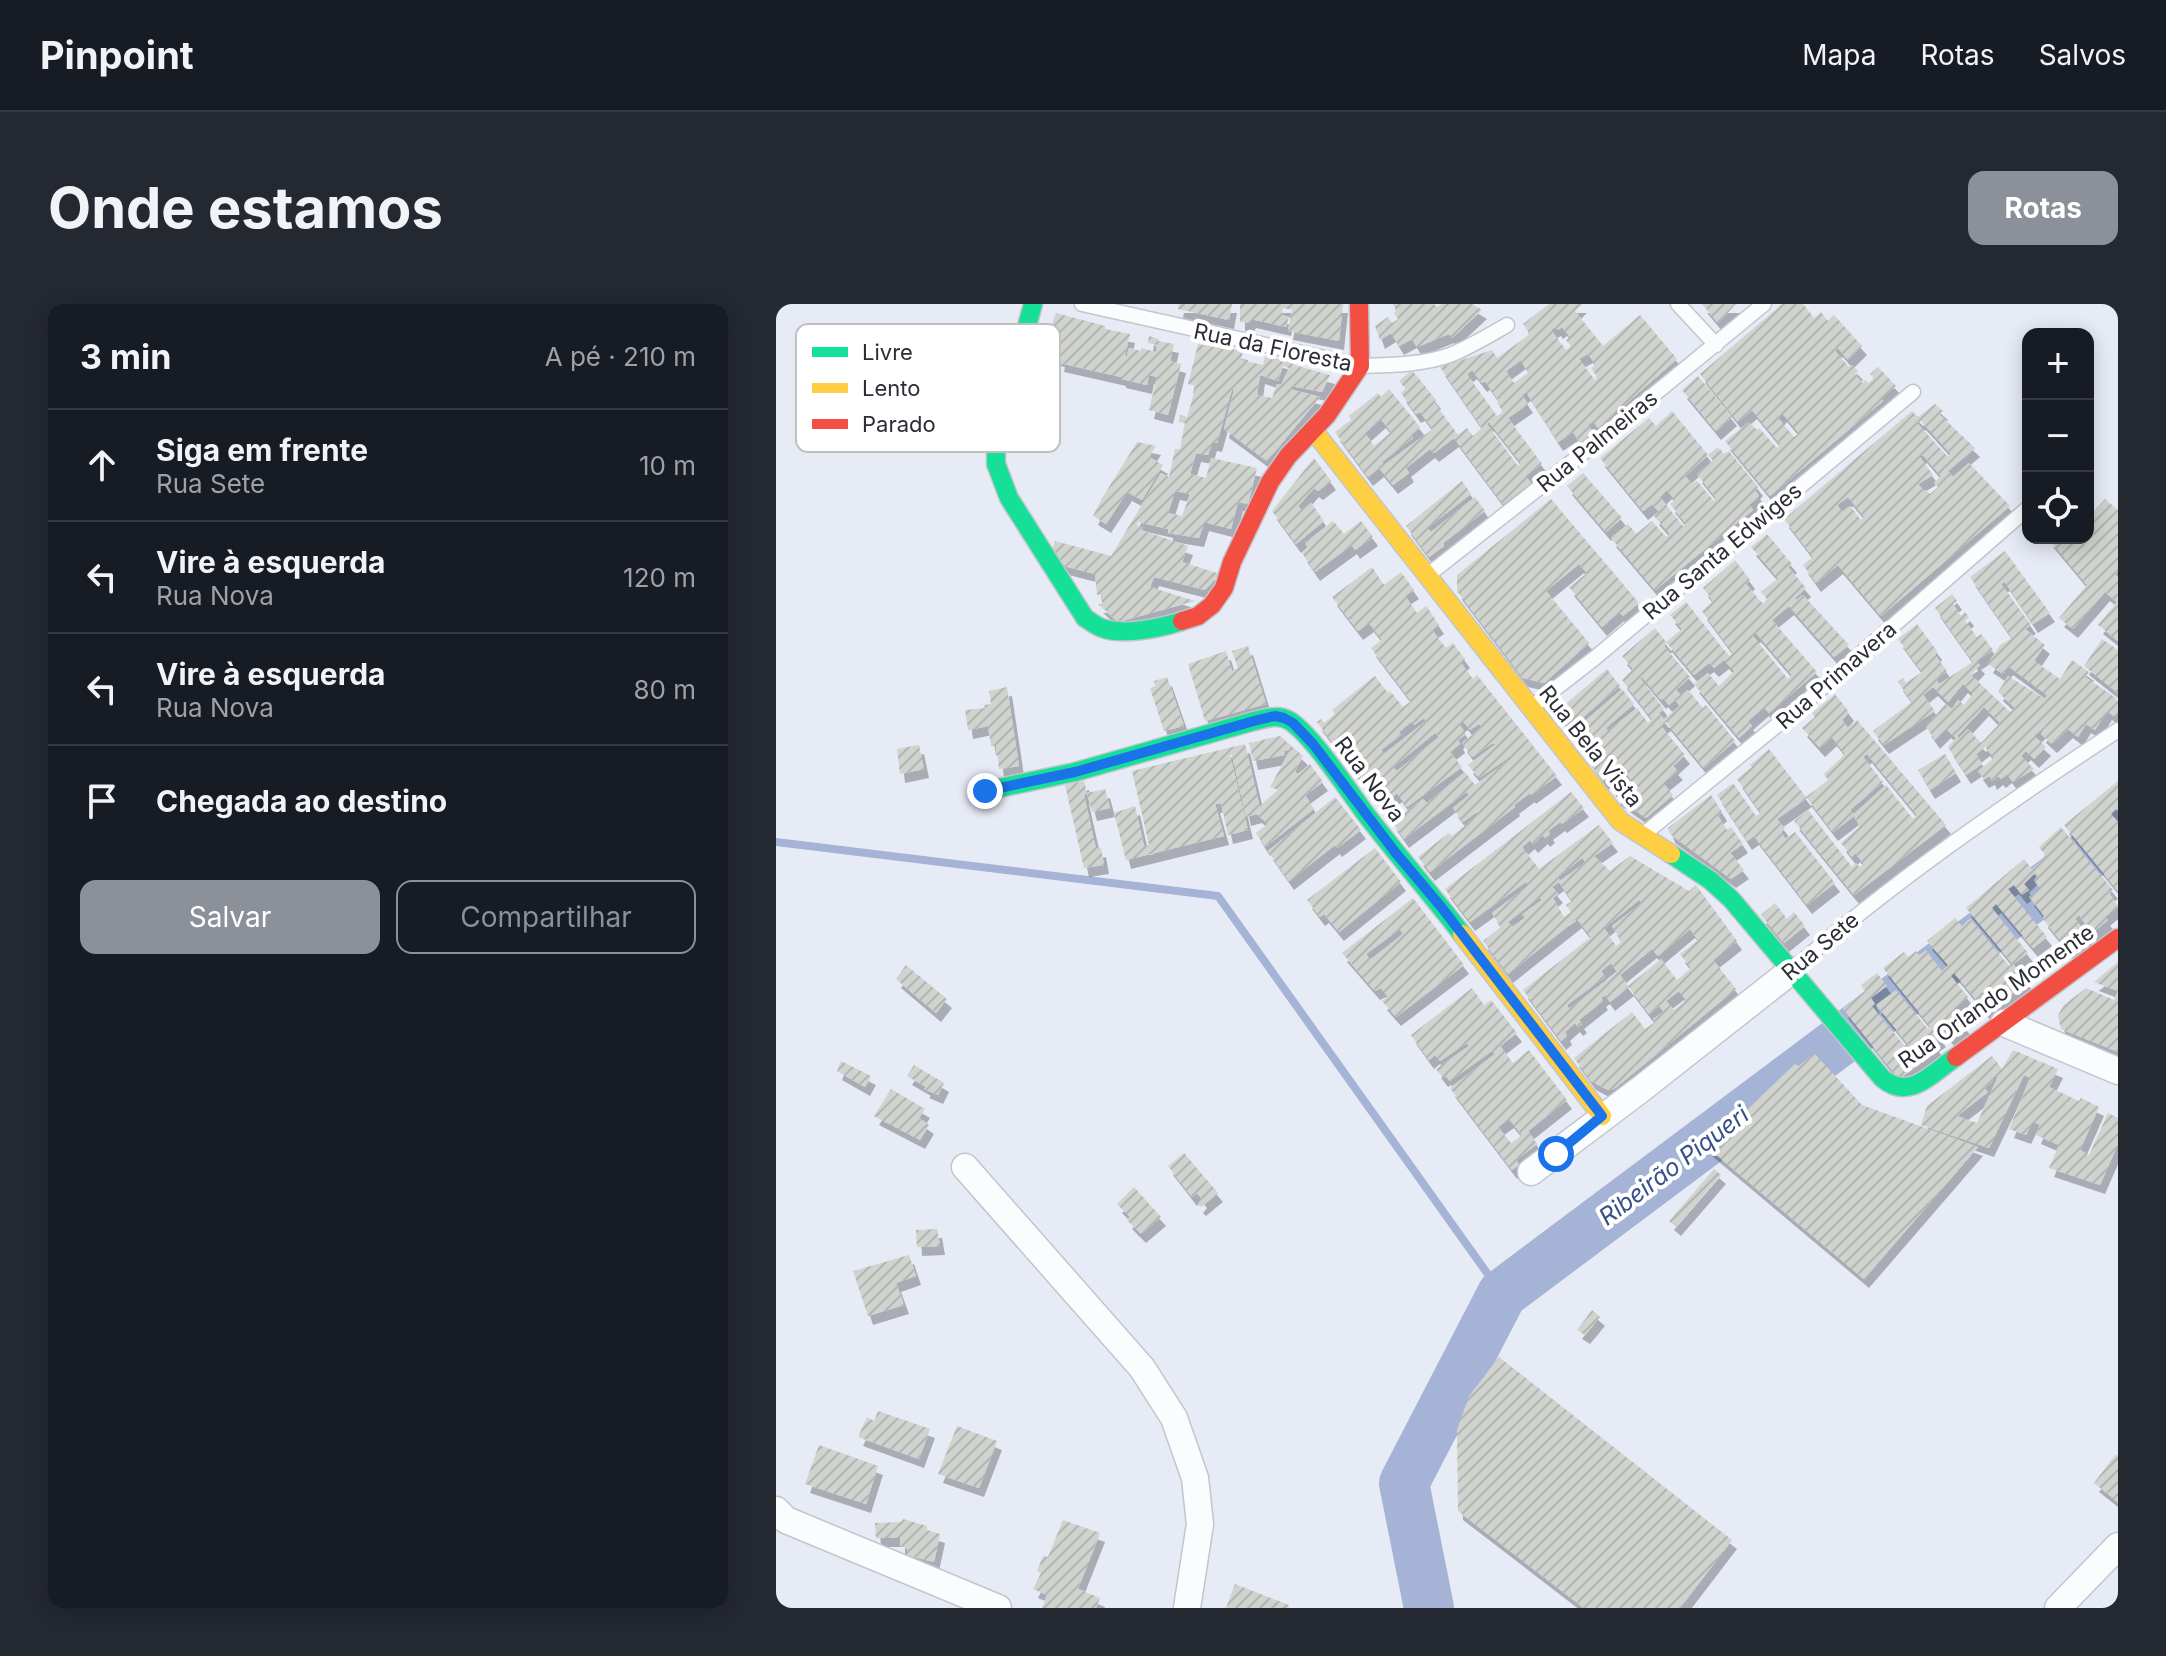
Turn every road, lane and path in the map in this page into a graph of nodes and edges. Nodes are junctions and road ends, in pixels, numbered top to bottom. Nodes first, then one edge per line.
1 (1033, 304) edge
2 (1082, 304) edge
3 (1359, 304) edge
4 (1678, 304) edge
5 (1764, 304) edge
6 (1027, 324) edge
7 (1507, 325) dead end
8 (1716, 345) junction
9 (1360, 366) junction
10 (1913, 392) dead end
11 (1313, 430) junction
12 (996, 452) edge
13 (2022, 513) edge
14 (1428, 576) junction
15 (1530, 709) junction
16 (2118, 730) edge
17 (985, 791) dead end
18 (1640, 837) junction
19 (2118, 938) edge
20 (1791, 971) junction
21 (2004, 1023) junction
22 (2118, 1071) edge
23 (1900, 1089) joint
24 (1602, 1116) junction
25 (965, 1167) dead end
26 (1531, 1172) dead end
27 (776, 1510) edge
28 (2118, 1546) edge
29 (998, 1608) edge
30 (1187, 1608) edge
31 (2058, 1608) edge

1 - 6 street
2 - 9 lane, Rua da Floresta
3 - 9 street
4 - 8 lane
5 - 8 lane, Rua Palmeiras
7 - 9 lane, Rua da Floresta
8 - 14 lane, Rua Palmeiras
9 - 11 street
10 - 15 lane, Rua Santa Edwiges
11 - 12 street
11 - 14 street, Rua Bela Vista
13 - 18 lane, Rua Primavera
14 - 15 street, Rua Bela Vista
15 - 18 street, Rua Bela Vista
16 - 20 lane, Rua Sete
17 - 24 street, Rua Nova
18 - 20 street, Rua Bela Vista
19 - 21 street, Rua Orlando Momente
20 - 23 street, Rua Bela Vista
20 - 24 street, Rua Sete
21 - 22 street
21 - 23 street, Rua Orlando Momente
24 - 26 street, Rua Sete
25 - 30 street
27 - 29 street
28 - 31 street

